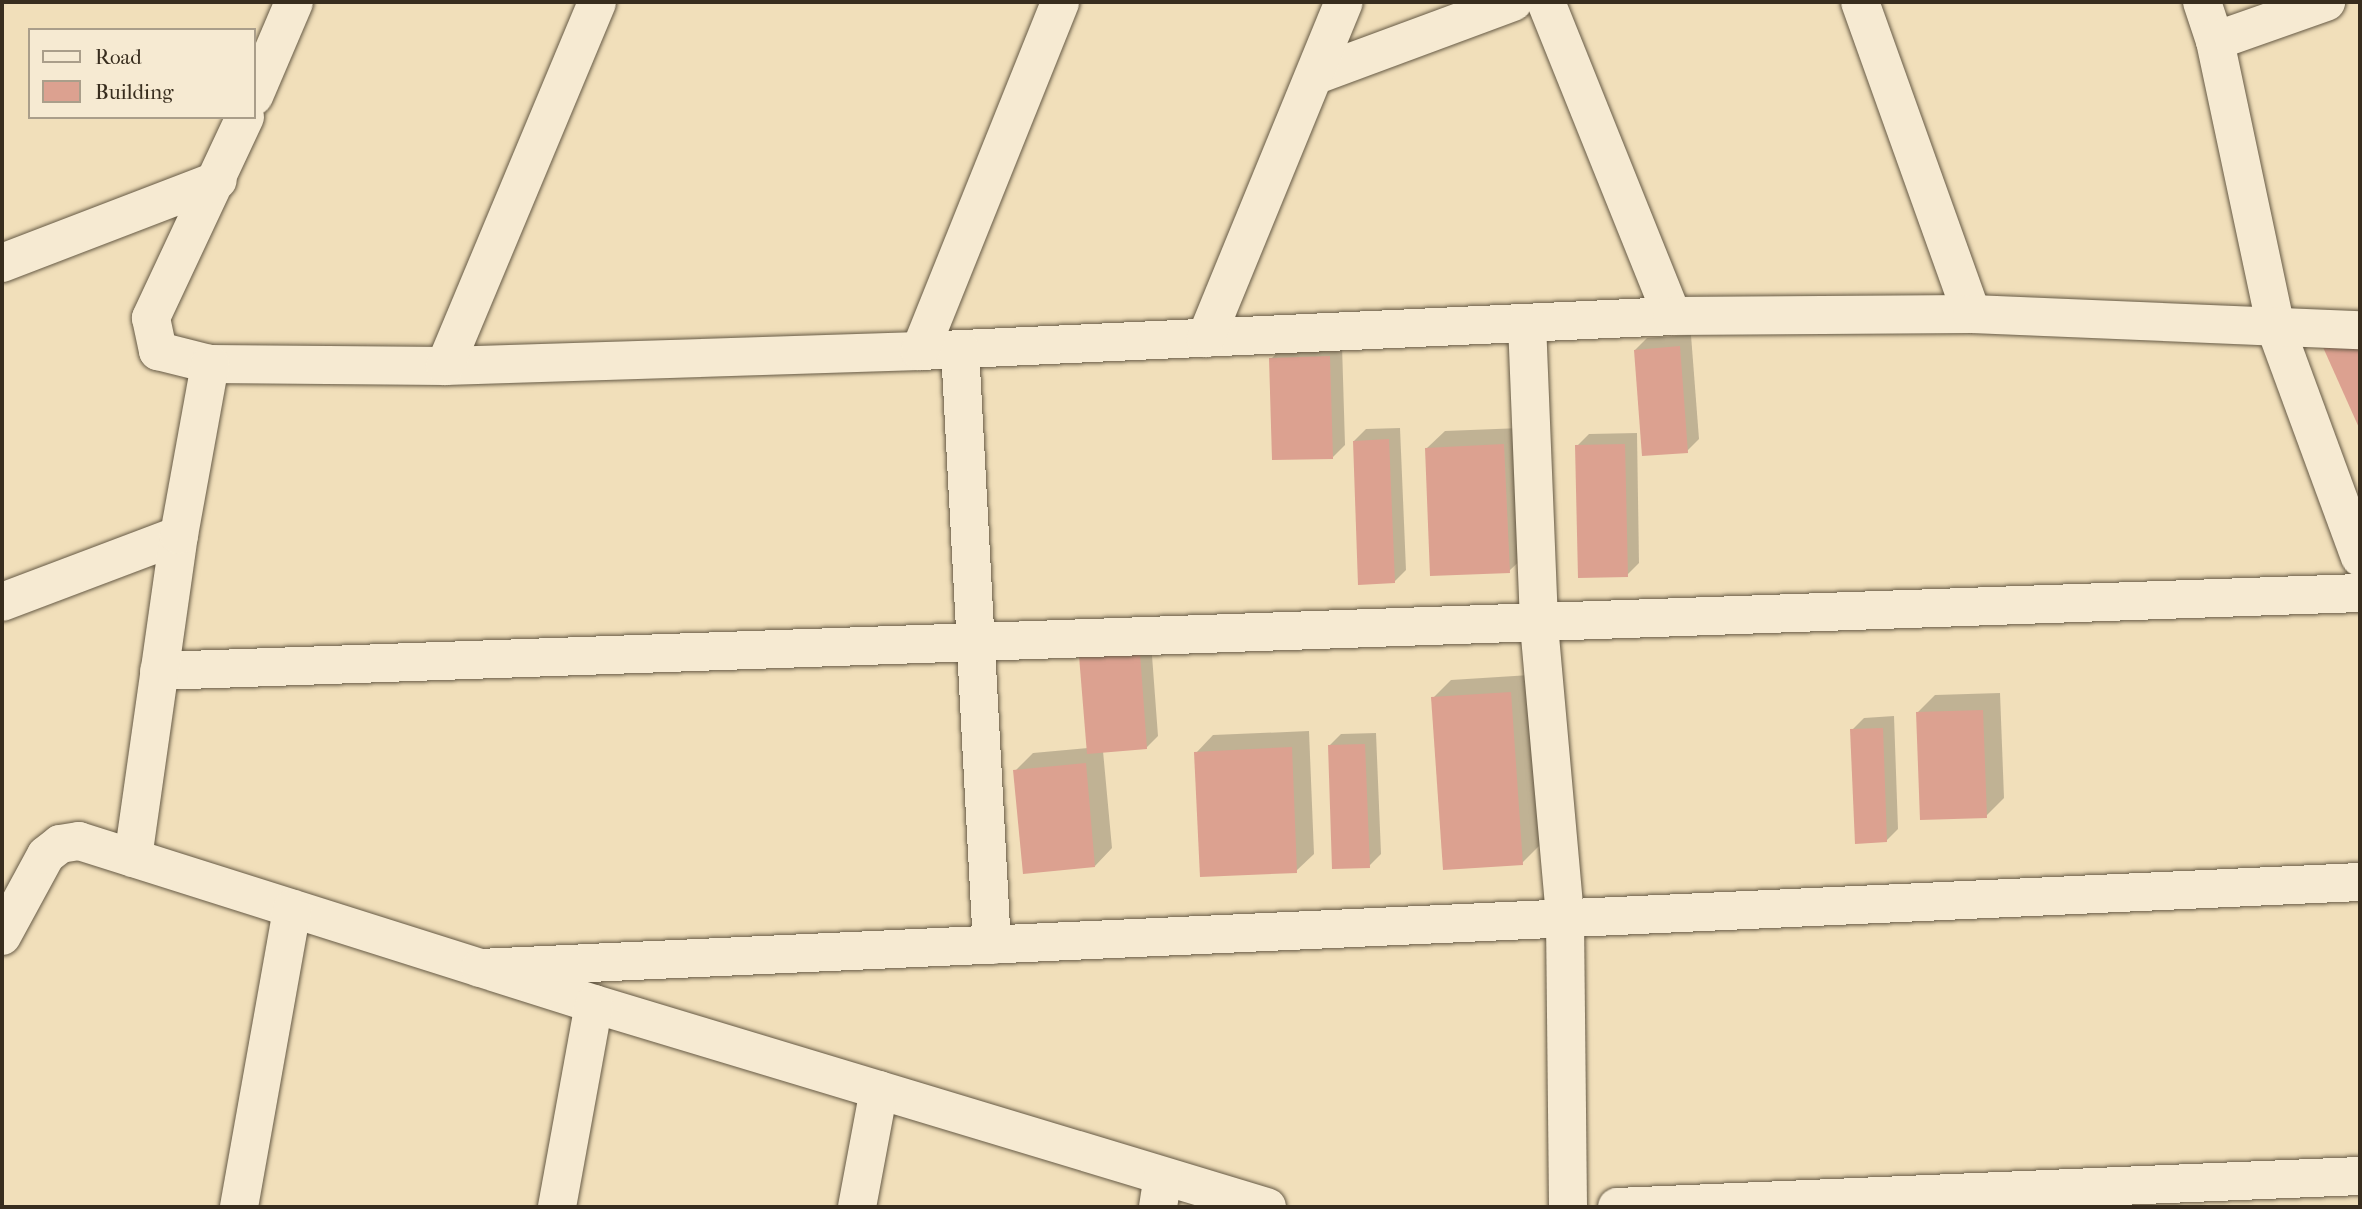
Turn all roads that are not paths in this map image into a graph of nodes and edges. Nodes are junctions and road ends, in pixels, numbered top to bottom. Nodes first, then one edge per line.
1 (294, 2) edge
2 (597, 2) edge
3 (1060, 2) edge
4 (1344, 2) edge
5 (1513, 2) edge
6 (1546, 2) edge
7 (1860, 2) edge
8 (2202, 2) edge
9 (2326, 2) edge
10 (2215, 41) junction
11 (1316, 75) junction
12 (256, 91) edge
13 (244, 119) edge
14 (218, 180) junction
15 (2, 263) edge
16 (1972, 314) junction
17 (1672, 316) junction
18 (1527, 323) junction
19 (2276, 329) junction
20 (2360, 330) edge
21 (1206, 338) junction
22 (960, 349) junction
23 (920, 351) junction
24 (210, 364) junction
25 (445, 366) junction
26 (179, 535) junction
27 (2360, 556) edge
28 (2360, 593) edge
29 (2, 602) edge
30 (1539, 625) junction
31 (976, 646) junction
32 (159, 671) junction
33 (133, 858) junction
34 (2360, 882) edge
35 (292, 909) junction
36 (1565, 919) junction
37 (2, 936) edge
38 (992, 945) junction
39 (480, 968) junction
40 (594, 1004) junction
41 (879, 1090) junction
42 (2360, 1176) edge
43 (1160, 1192) edge
44 (239, 1207) edge
45 (557, 1207) edge
46 (857, 1207) edge
47 (1267, 1207) edge
48 (1568, 1207) edge
49 (1617, 1207) edge

1 - 12 street
2 - 25 street
3 - 23 street
4 - 11 street
5 - 11 street
6 - 17 street
7 - 16 street
8 - 10 street
9 - 10 street
10 - 19 street
11 - 21 street
13 - 14 street
14 - 15 street
14 - 24 street
16 - 17 street
16 - 19 street
17 - 18 street
18 - 21 street
18 - 30 street
19 - 20 street
19 - 27 street
21 - 22 street
22 - 23 street
22 - 31 street
23 - 25 street
24 - 25 street
24 - 26 street
26 - 29 street
26 - 32 street
28 - 30 street
30 - 31 street
30 - 36 street
31 - 32 street
31 - 38 street
32 - 33 street
33 - 35 street
33 - 37 street
34 - 36 street
35 - 39 street
35 - 44 street
36 - 38 street
36 - 48 street
38 - 39 street
39 - 40 street
40 - 41 street
40 - 45 street
41 - 43 street
41 - 46 street
42 - 49 street
43 - 47 street

